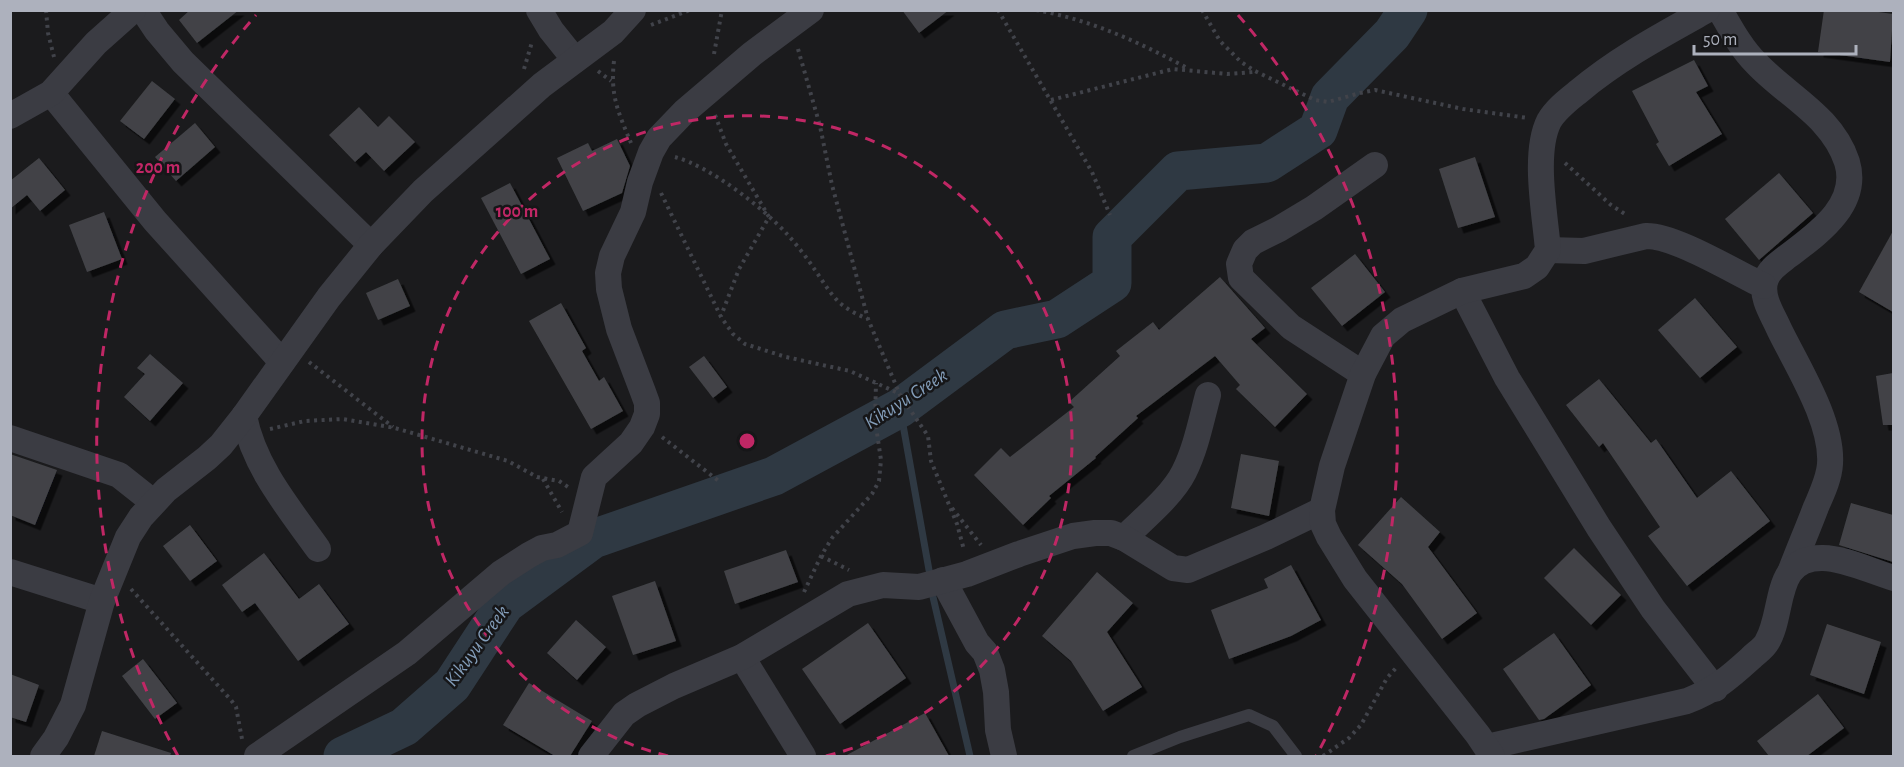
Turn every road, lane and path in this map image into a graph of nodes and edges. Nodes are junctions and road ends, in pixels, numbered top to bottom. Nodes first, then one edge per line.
1 (46, 10) edge
2 (134, 10) edge
3 (143, 10) edge
4 (633, 10) edge
5 (722, 10) edge
6 (998, 10) edge
7 (1036, 10) edge
8 (1202, 10) edge
9 (1707, 10) edge
10 (1720, 10) edge
11 (539, 11) edge
12 (801, 18) edge
13 (616, 50) dead end
14 (575, 60) junction
15 (1191, 70) junction
16 (1255, 71) junction
17 (57, 86) junction
18 (710, 90) junction
19 (1051, 100) junction
20 (516, 107) junction
21 (10, 116) edge
22 (1549, 122) junction
23 (1543, 146) junction
24 (648, 159) junction
25 (1375, 165) dead end
26 (1110, 215) dead end
27 (769, 217) junction
28 (1656, 236) junction
29 (371, 245) junction
30 (1548, 250) junction
31 (1764, 286) junction
32 (1462, 291) junction
33 (721, 317) junction
34 (868, 319) junction
35 (287, 355) junction
36 (1363, 374) junction
37 (876, 383) junction
38 (900, 395) junction
39 (1208, 395) dead end
40 (246, 425) junction
41 (642, 427) junction
42 (395, 429) junction
43 (10, 438) edge
44 (543, 479) junction
45 (720, 482) dead end
46 (591, 496) junction
47 (153, 502) junction
48 (948, 504) junction
49 (1322, 510) junction
50 (573, 537) junction
51 (1124, 538) junction
52 (318, 549) dead end
53 (998, 563) junction
54 (1791, 570) junction
55 (114, 571) junction
56 (10, 572) edge
57 (955, 577) junction
58 (1893, 578) edge
59 (102, 601) junction
60 (793, 627) junction
61 (1413, 652) junction
62 (742, 657) junction
63 (1715, 689) junction
64 (252, 752) edge
65 (1490, 752) edge
66 (43, 756) edge
67 (591, 756) edge
68 (803, 756) edge
69 (1004, 756) edge
70 (1133, 756) edge
71 (1296, 756) edge
72 (1323, 756) edge

1 - 17 path
2 - 17 street
3 - 29 street
4 - 14 street
5 - 18 path
6 - 19 path
7 - 15 path
8 - 16 path
9 - 22 street
10 - 31 street
11 - 14 street
11 - 20 path
12 - 18 street
12 - 34 path
13 - 24 path
14 - 20 street
15 - 16 path
15 - 19 path
16 - 22 path
17 - 21 street
17 - 35 street
18 - 24 street
18 - 27 path
19 - 26 path
20 - 29 street
22 - 23 street
23 - 28 path
23 - 30 street
24 - 27 path
24 - 33 path
24 - 41 street
25 - 36 street
27 - 33 path
27 - 34 path
28 - 30 street
28 - 31 street
29 - 35 street
30 - 32 street
31 - 54 street
32 - 36 street
32 - 63 street
33 - 37 path
34 - 38 path
35 - 40 street
35 - 42 path
36 - 49 street
37 - 38 path
37 - 60 path
38 - 48 path
39 - 51 street
40 - 42 path
40 - 47 street
40 - 52 street
41 - 45 path
41 - 46 street
42 - 44 path
43 - 47 street
44 - 46 path
44 - 50 path
46 - 50 street
47 - 55 street
48 - 53 path
48 - 57 path
49 - 51 street
49 - 61 street
50 - 64 street
51 - 53 street
53 - 57 street
54 - 58 street
54 - 63 street
55 - 59 street
55 - 64 path
56 - 59 street
57 - 60 street
57 - 69 street
59 - 66 street
60 - 62 street
61 - 65 street
61 - 72 path
62 - 67 street
62 - 68 street
63 - 65 street
70 - 71 lane

